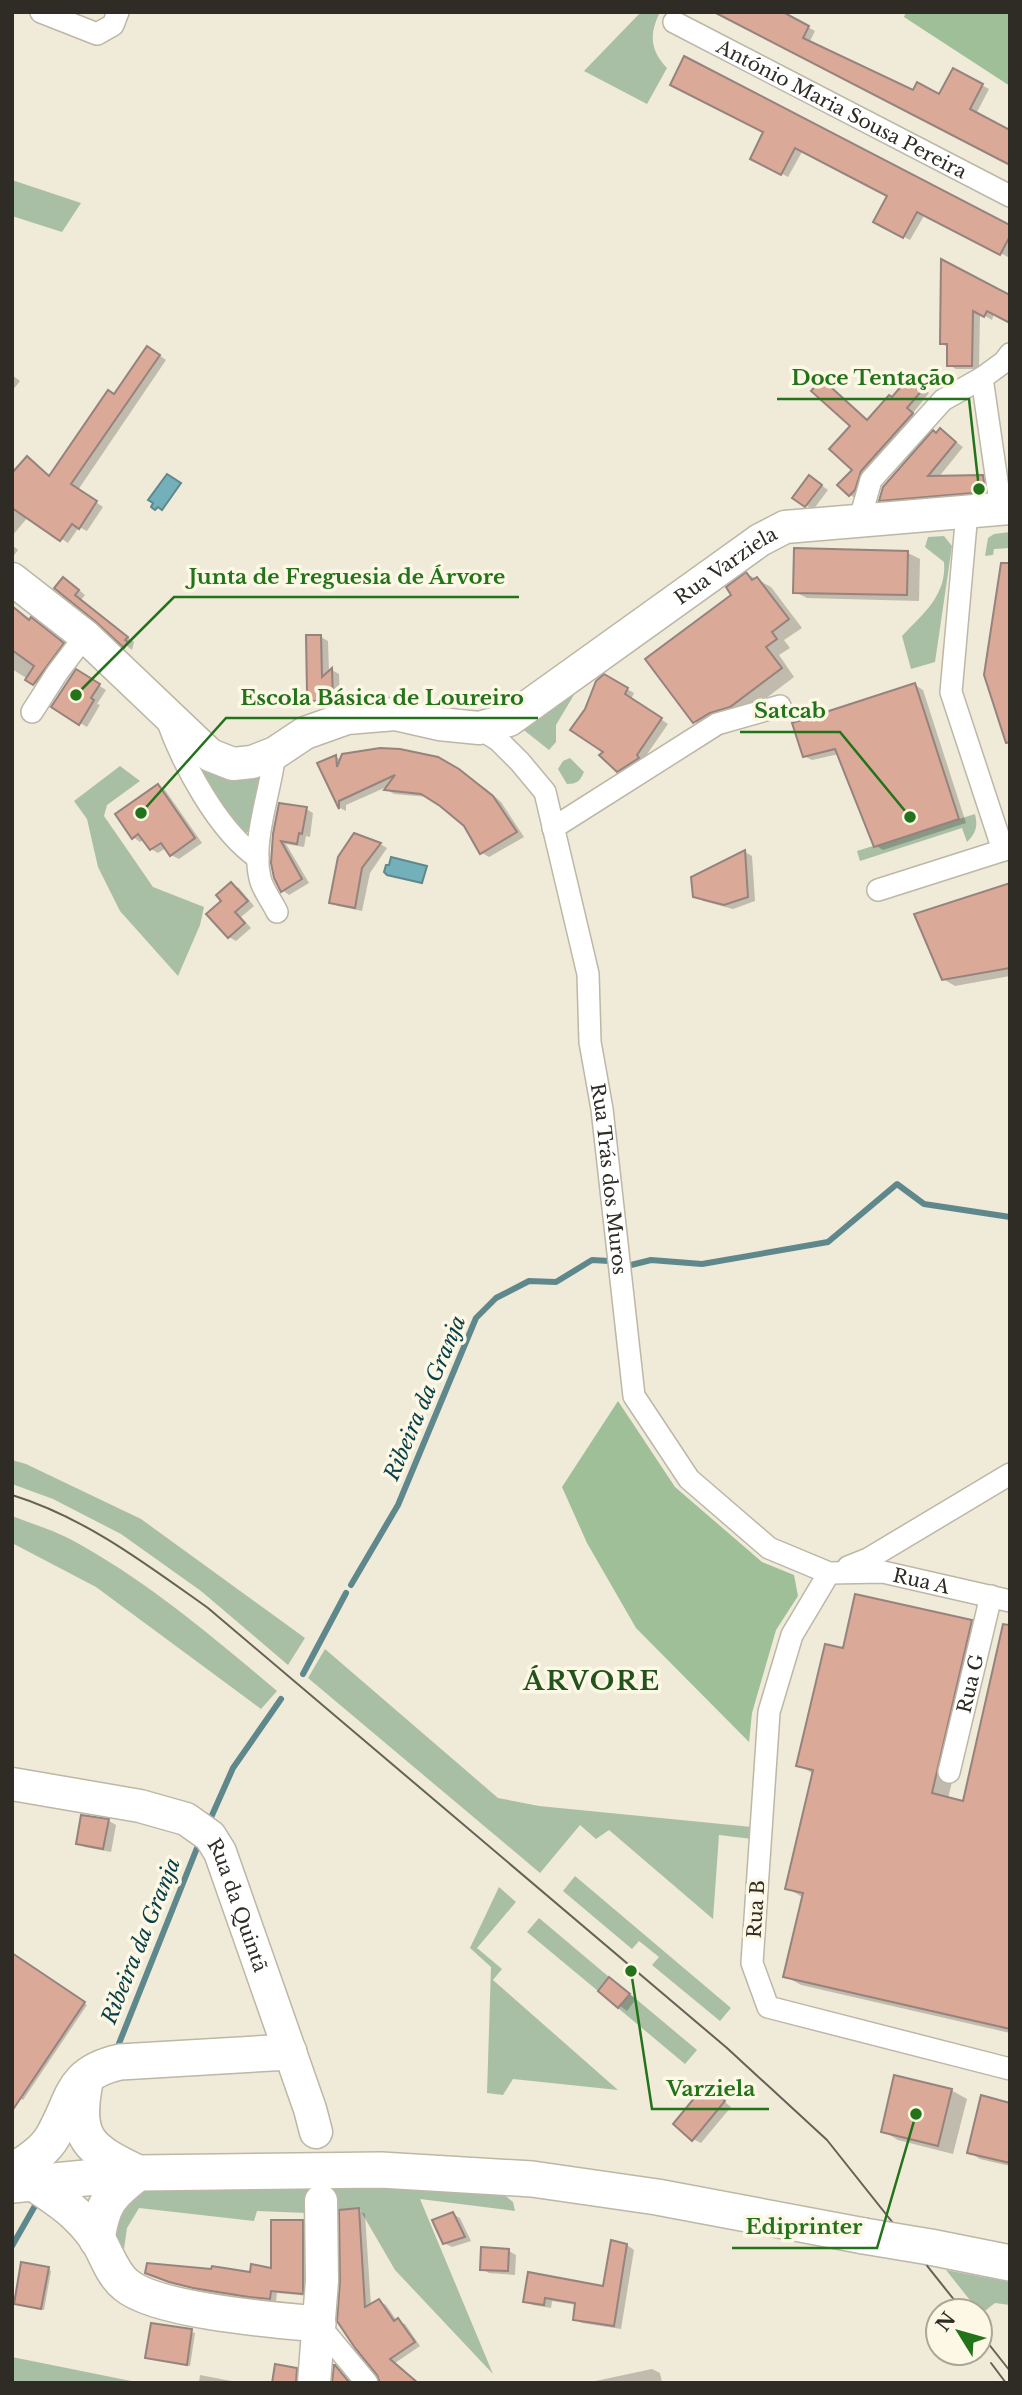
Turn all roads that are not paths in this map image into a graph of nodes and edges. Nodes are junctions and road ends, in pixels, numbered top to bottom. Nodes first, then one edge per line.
1 (41, 12) edge
2 (118, 12) edge
3 (674, 22) dead end
4 (1010, 196) edge
5 (1010, 354) edge
6 (982, 378) junction
7 (1006, 509) edge
8 (967, 512) junction
9 (859, 522) junction
10 (12, 579) edge
11 (85, 636) junction
12 (779, 706) dead end
13 (32, 712) dead end
14 (164, 712) junction
15 (479, 728) junction
16 (275, 753) junction
17 (553, 828) junction
18 (1006, 849) edge
19 (258, 858) junction
20 (878, 890) dead end
21 (277, 912) dead end
22 (1010, 1474) edge
23 (829, 1573) junction
24 (1000, 1598) edge
25 (949, 1772) dead end
26 (12, 1784) edge
27 (289, 2052) junction
28 (1010, 2069) edge
29 (86, 2077) junction
30 (316, 2132) dead end
31 (138, 2173) junction
32 (20, 2180) edge
33 (321, 2202) dead end
34 (97, 2240) junction
35 (1010, 2263) edge
36 (318, 2324) junction
37 (314, 2383) edge
38 (368, 2383) edge

1 - 2 street
3 - 4 street, António Maria Sousa Pereira
5 - 6 street
6 - 7 street
6 - 9 street
7 - 8 street, Rua Varziela
8 - 9 street, Rua Varziela
8 - 18 street
9 - 15 street, Rua Varziela
10 - 11 street
11 - 13 street
11 - 14 street
12 - 17 street
14 - 16 street
14 - 19 street
15 - 16 street
15 - 17 street, Rua Trás dos Muros
16 - 19 street
17 - 23 street, Rua Trás dos Muros
18 - 20 street
19 - 21 street
22 - 23 street
23 - 24 street, Rua A
23 - 28 street, Rua B
24 - 25 street, Rua G
26 - 27 street, Rua da Quintã
27 - 29 main road
27 - 30 street, Rua da Quintã
29 - 31 main road
29 - 32 main road
31 - 32 main road
31 - 34 main road
31 - 35 main road, bridge
32 - 34 main road
33 - 36 street
34 - 36 main road
36 - 37 street
36 - 38 street

